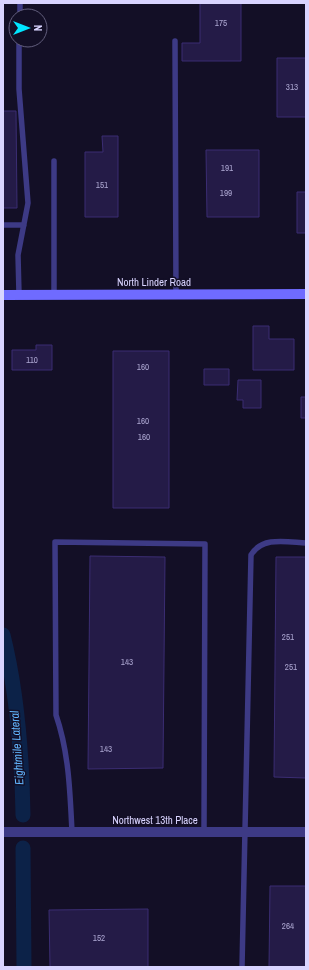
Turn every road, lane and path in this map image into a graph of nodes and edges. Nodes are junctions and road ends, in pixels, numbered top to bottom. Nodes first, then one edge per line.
1 (175, 41) dead end
2 (19, 48) edge
3 (54, 161) dead end
4 (3, 225) edge
5 (24, 226) junction
6 (19, 294) junction
7 (54, 294) junction
8 (176, 294) junction
9 (306, 294) edge
10 (3, 295) edge
11 (306, 543) edge
12 (3, 832) edge
13 (72, 832) junction
14 (204, 832) junction
15 (245, 832) junction
16 (306, 832) edge
17 (242, 967) edge

1 - 8 lane
2 - 5 lane
3 - 7 lane
4 - 5 lane
5 - 6 lane
6 - 7 main road, North Linder Road
6 - 10 main road, North Linder Road
7 - 8 main road, North Linder Road
8 - 9 main road, North Linder Road
11 - 15 lane
12 - 13 street, Northwest 13th Place
13 - 14 street, Northwest 13th Place
13 - 14 lane
14 - 15 street, Northwest 13th Place
15 - 16 street, Northwest 13th Place
15 - 17 lane

